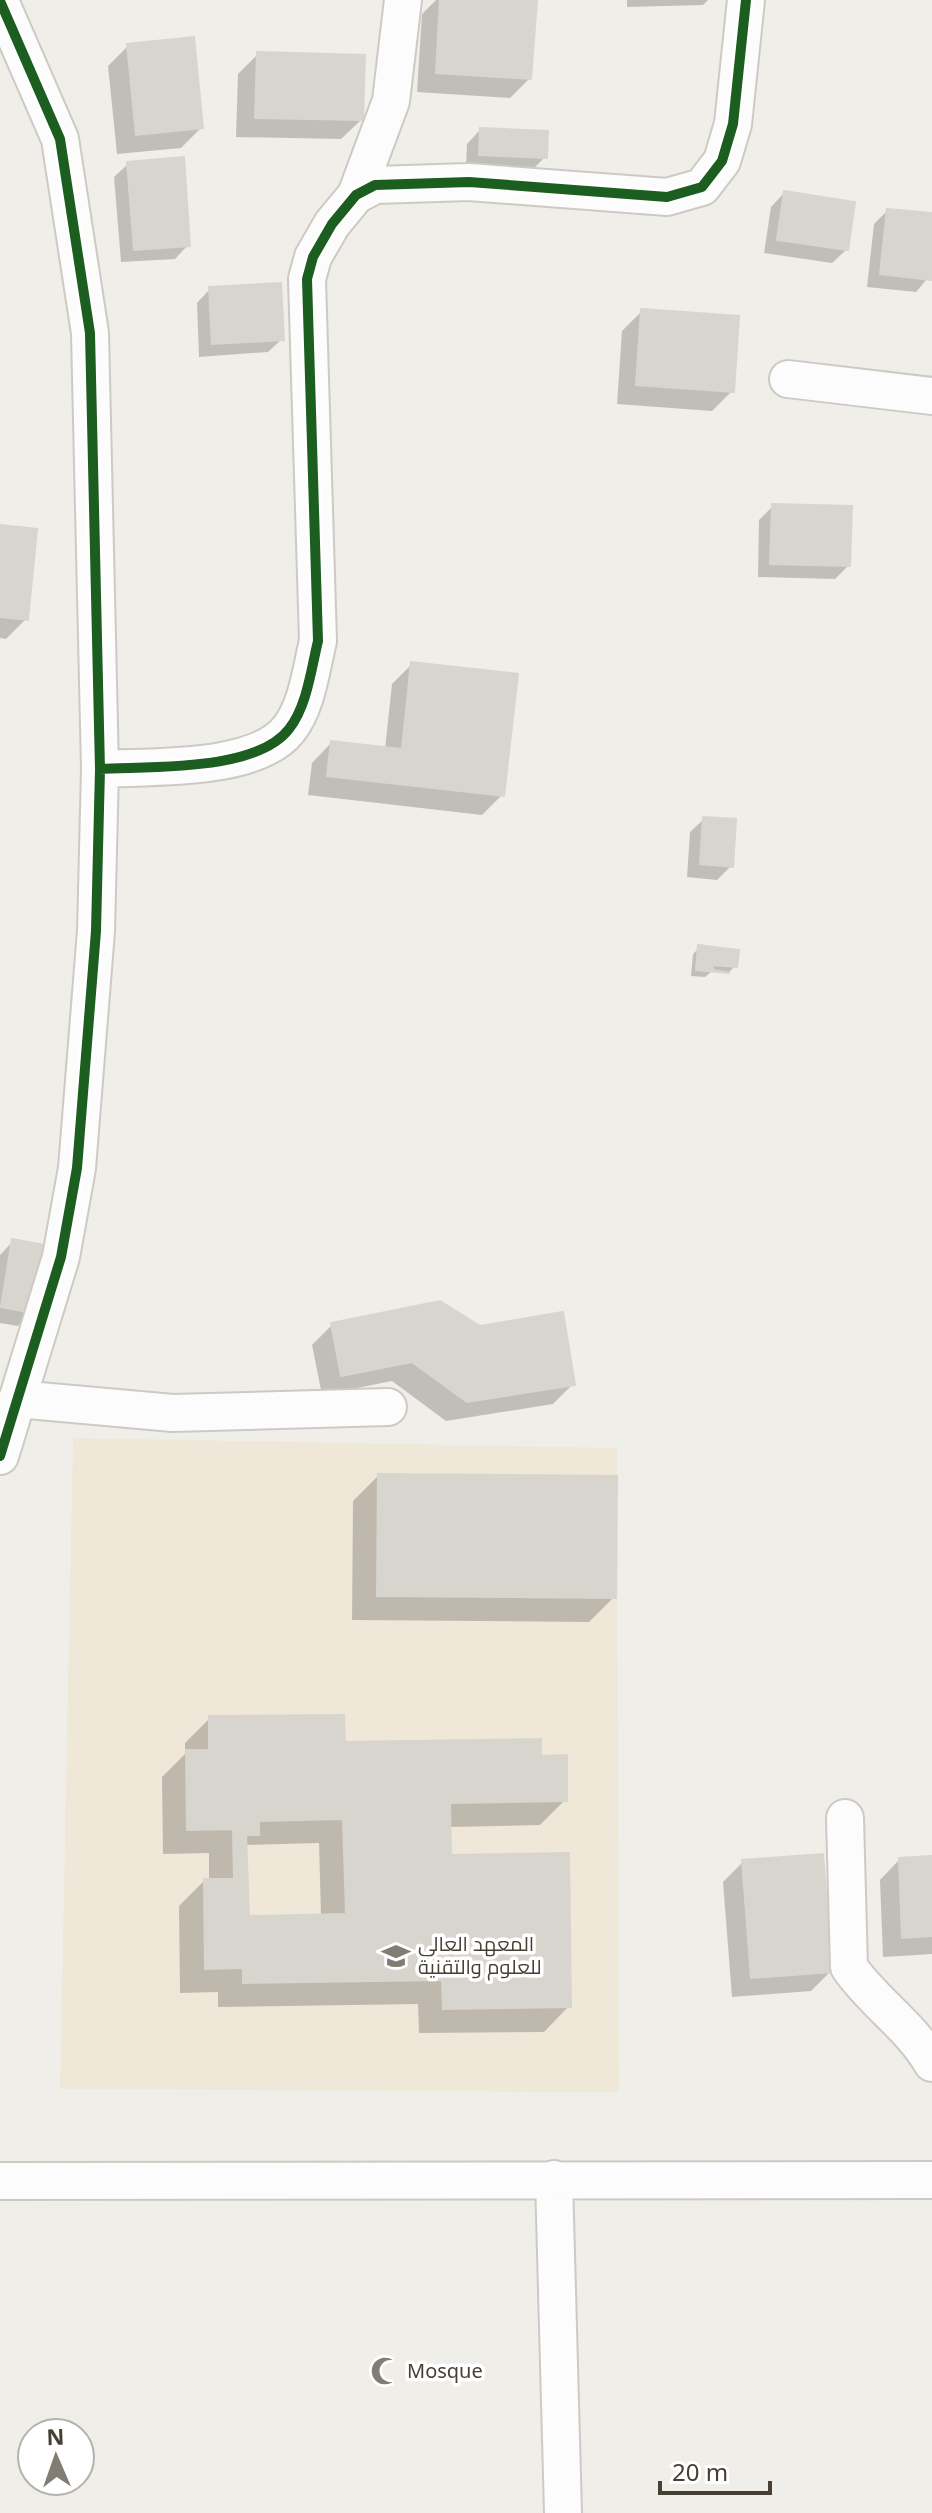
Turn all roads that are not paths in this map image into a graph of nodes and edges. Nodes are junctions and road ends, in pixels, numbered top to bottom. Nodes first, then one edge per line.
1 (403, 0) edge
2 (746, 0) edge
3 (0, 1) edge
4 (356, 195) junction
5 (788, 379) dead end
6 (932, 396) edge
7 (100, 769) junction
8 (17, 1399) junction
9 (388, 1407) dead end
10 (0, 1456) edge
11 (845, 1818) dead end
12 (932, 2063) edge
13 (554, 2179) junction
14 (932, 2180) edge
15 (0, 2181) edge
16 (563, 2513) edge

1 - 4 street
2 - 4 street
3 - 7 street
4 - 7 street
5 - 6 street
7 - 8 street
8 - 9 street
8 - 10 street
11 - 12 street
13 - 14 street
13 - 15 street
13 - 16 street

